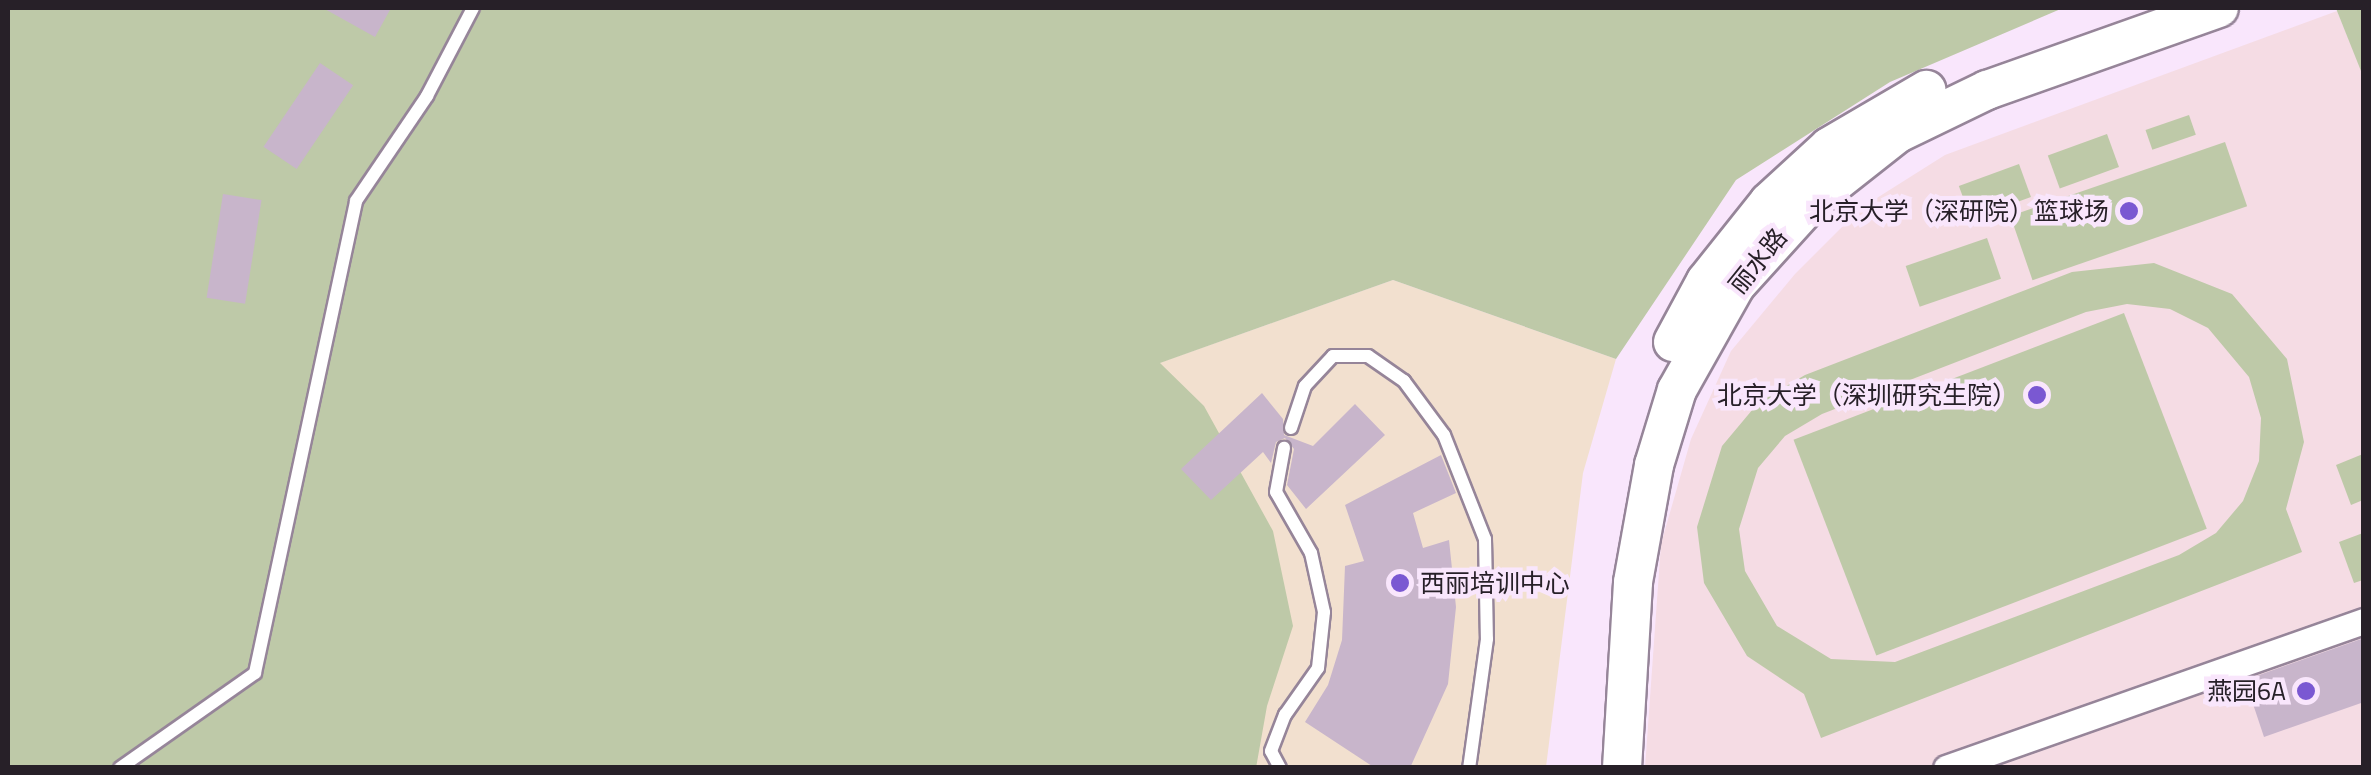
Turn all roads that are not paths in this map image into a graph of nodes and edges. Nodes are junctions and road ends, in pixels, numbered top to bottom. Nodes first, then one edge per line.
1 (473, 8) edge
2 (2144, 8) edge
3 (2219, 8) edge
4 (1291, 428) dead end
5 (1284, 448) dead end
6 (2364, 620) edge
7 (1948, 767) edge
8 (120, 768) edge
9 (1280, 768) edge
10 (1469, 768) edge
11 (1596, 768) edge
12 (1622, 768) edge

1 - 8 lane
2 - 11 main road, 丽水路
3 - 12 main road, 丽水路
4 - 10 lane
5 - 9 lane
6 - 7 street

